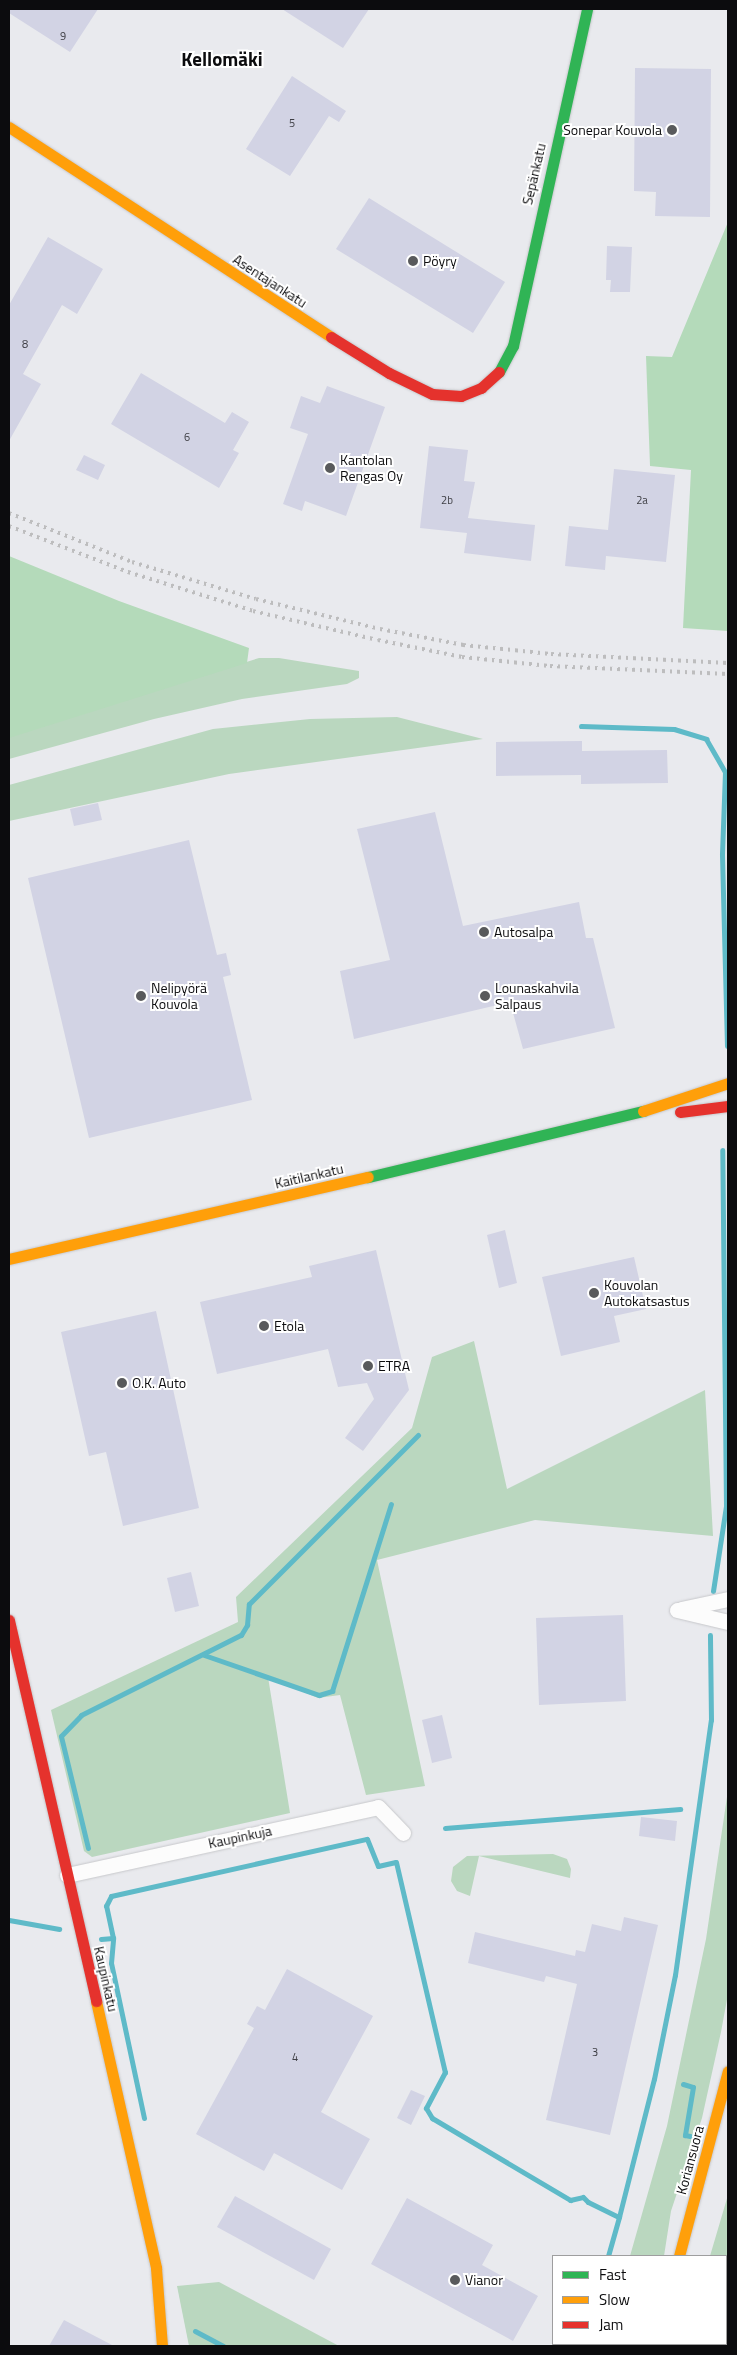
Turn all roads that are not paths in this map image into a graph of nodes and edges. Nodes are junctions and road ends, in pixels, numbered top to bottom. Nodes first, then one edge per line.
1 (587, 9) edge
2 (9, 127) edge
3 (513, 346) joint
4 (728, 1083) edge
5 (728, 1106) edge
6 (616, 1120) junction
7 (9, 1260) edge
8 (728, 1599) edge
9 (9, 1620) edge
10 (728, 1622) edge
11 (403, 1833) dead end
12 (67, 1875) junction
13 (728, 2071) edge
14 (679, 2255) edge
15 (162, 2346) edge

1 - 3 street, Sepänkatu
2 - 3 street, Asentajankatu
4 - 6 street, Kaitilankatu
5 - 6 street, Kaitilankatu
6 - 7 street, Kaitilankatu
8 - 10 street
9 - 12 street, Kaupinkatu
11 - 12 street, Kaupinkuja
12 - 15 street, Kaupinkatu
13 - 14 street, Koriansuora

